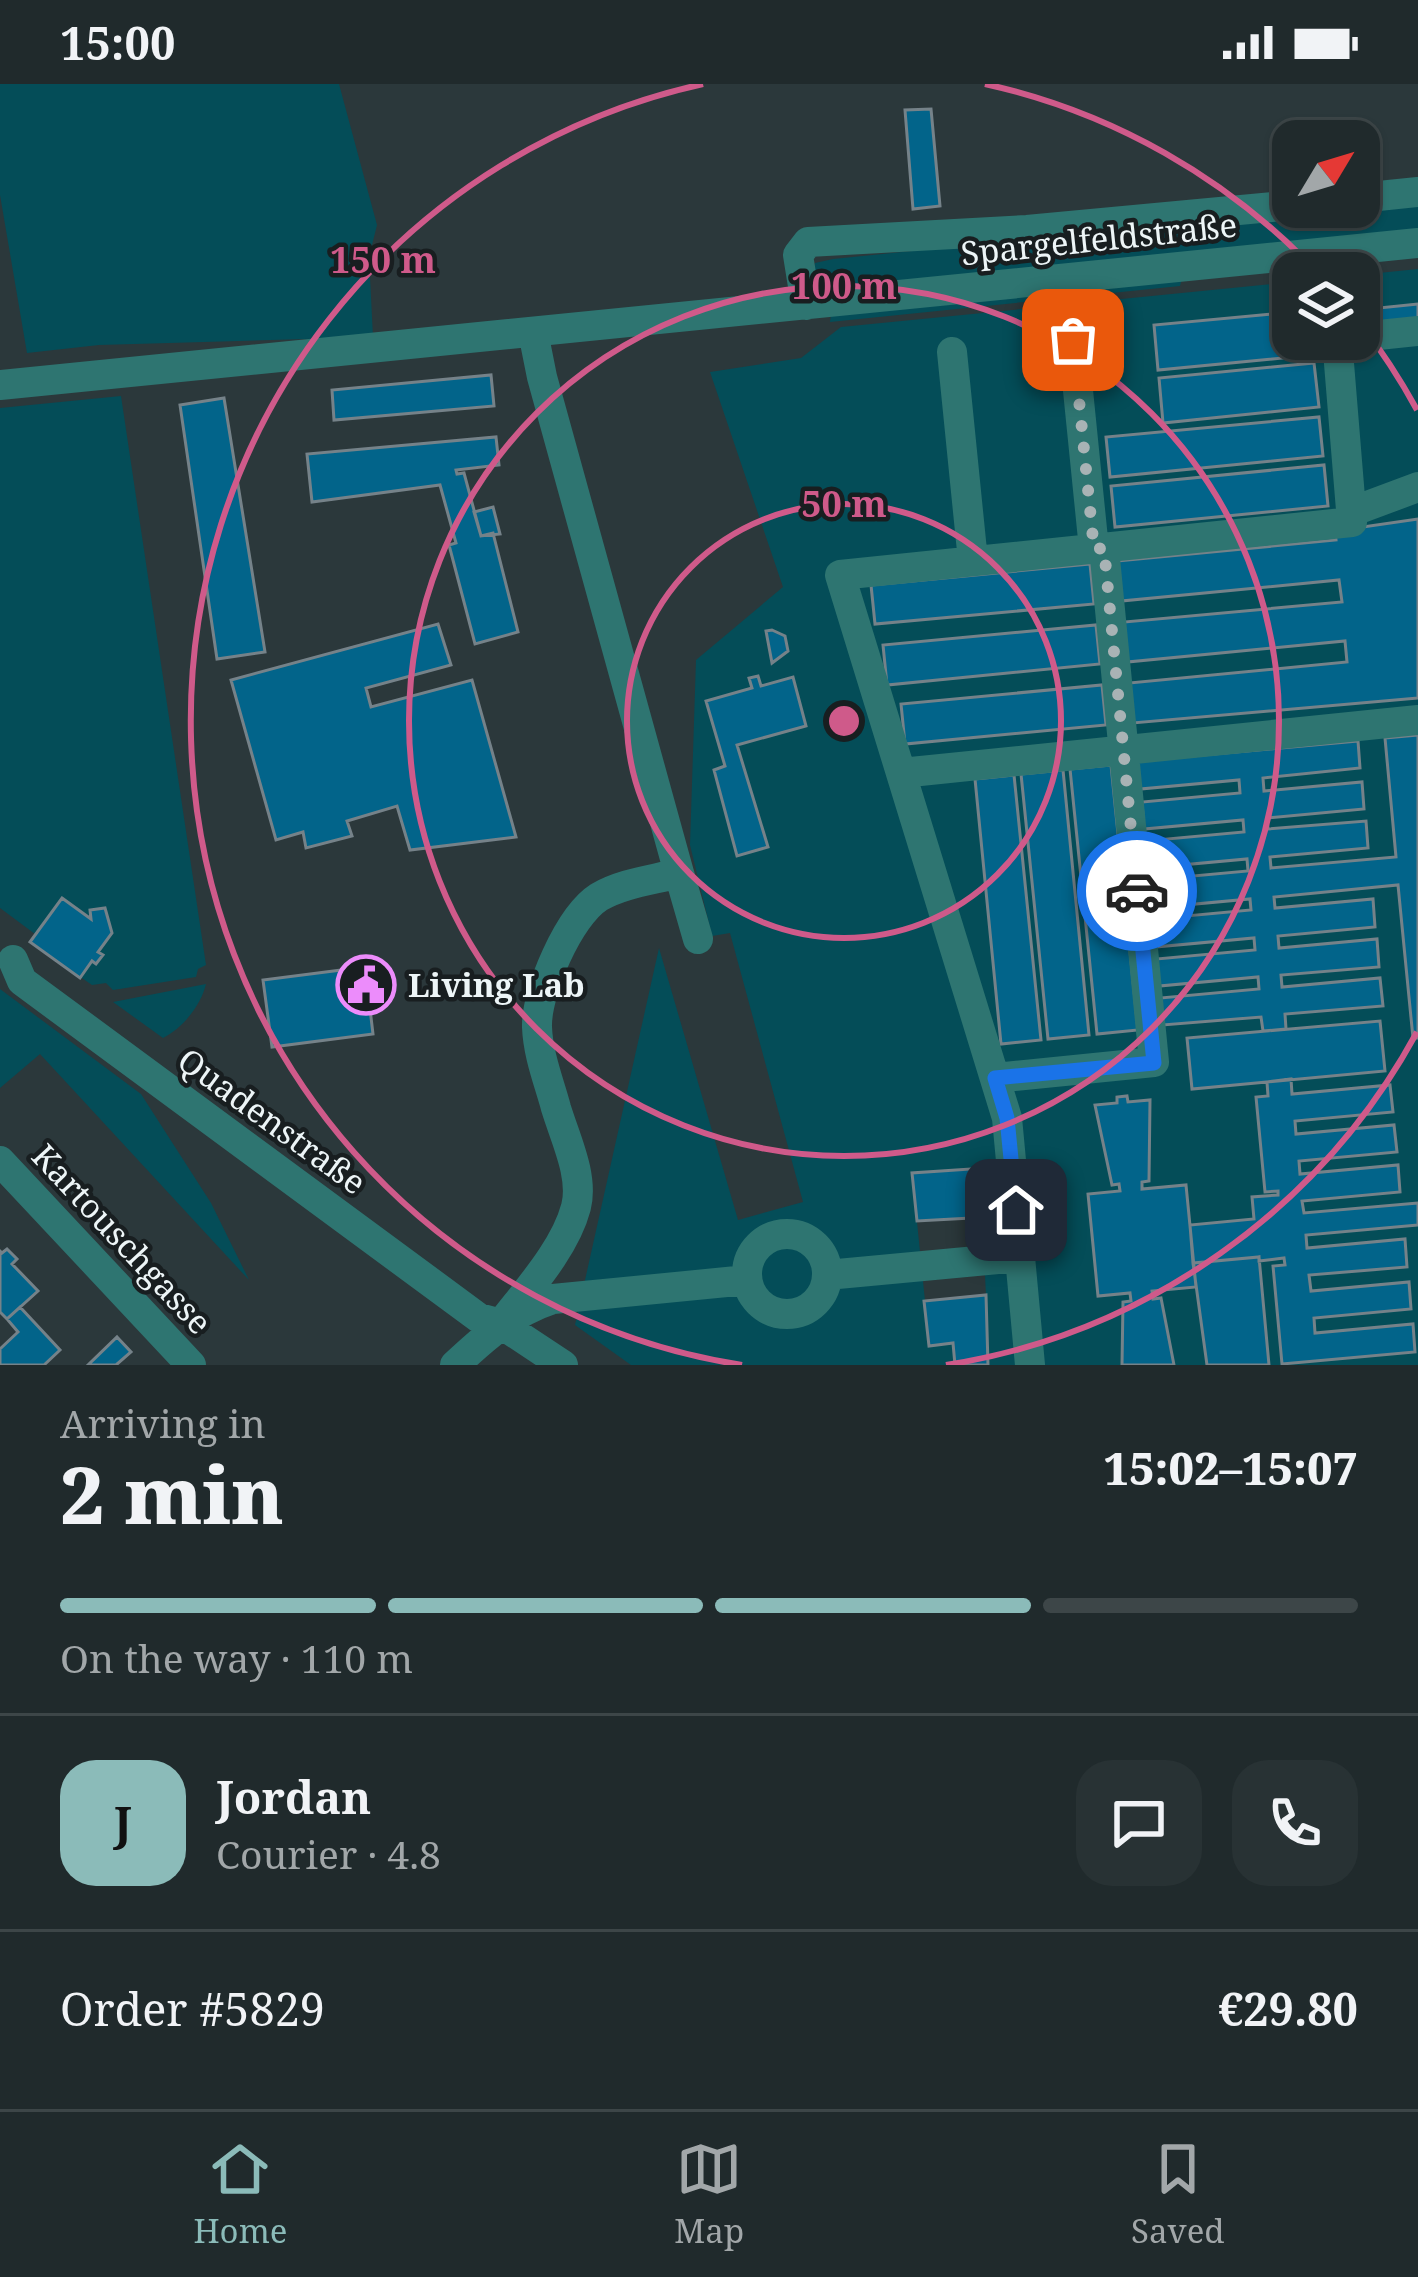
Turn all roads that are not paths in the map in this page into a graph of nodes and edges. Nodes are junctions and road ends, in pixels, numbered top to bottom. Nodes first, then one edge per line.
1 (1418, 192) edge
2 (1380, 196) edge
3 (1272, 207) edge
4 (1250, 209) junction
5 (1418, 243) edge
6 (1252, 260) junction
7 (806, 305) junction
8 (1418, 331) edge
9 (533, 332) junction
10 (1380, 335) edge
11 (1073, 340) dead end
12 (952, 352) dead end
13 (1339, 360) edge
14 (0, 385) edge
15 (1418, 487) edge
16 (1351, 512) junction
17 (1099, 548) junction
18 (973, 561) junction
19 (1418, 720) edge
20 (1124, 750) junction
21 (901, 773) junction
22 (679, 873) junction
23 (698, 939) dead end
24 (7, 956) edge
25 (995, 1078) junction
26 (0, 1161) edge
27 (1020, 1257) junction
28 (827, 1275) junction
29 (747, 1280) junction
30 (501, 1324) junction
31 (190, 1365) edge
32 (455, 1365) edge
33 (563, 1365) edge
34 (1030, 1365) edge

1 - 2 street
3 - 4 street
4 - 6 street
4 - 7 street
5 - 6 street, Spargelfeldstraße
6 - 7 street, Spargelfeldstraße
7 - 9 street, Spargelfeldstraße
8 - 10 street
9 - 14 street, Spargelfeldstraße
9 - 22 street
11 - 17 street
12 - 18 street
13 - 16 street
15 - 16 street
16 - 17 street
17 - 18 street
17 - 20 street
18 - 21 street
19 - 20 street
20 - 21 street
20 - 25 street
21 - 25 street
22 - 23 street
22 - 30 street
24 - 30 street, Quadenstraße
25 - 27 street
26 - 31 street, Kartouschgasse
27 - 28 street
27 - 34 street
28 - 29 street
28 - 29 street
29 - 30 street
30 - 32 street
30 - 33 street, Quadenstraße

